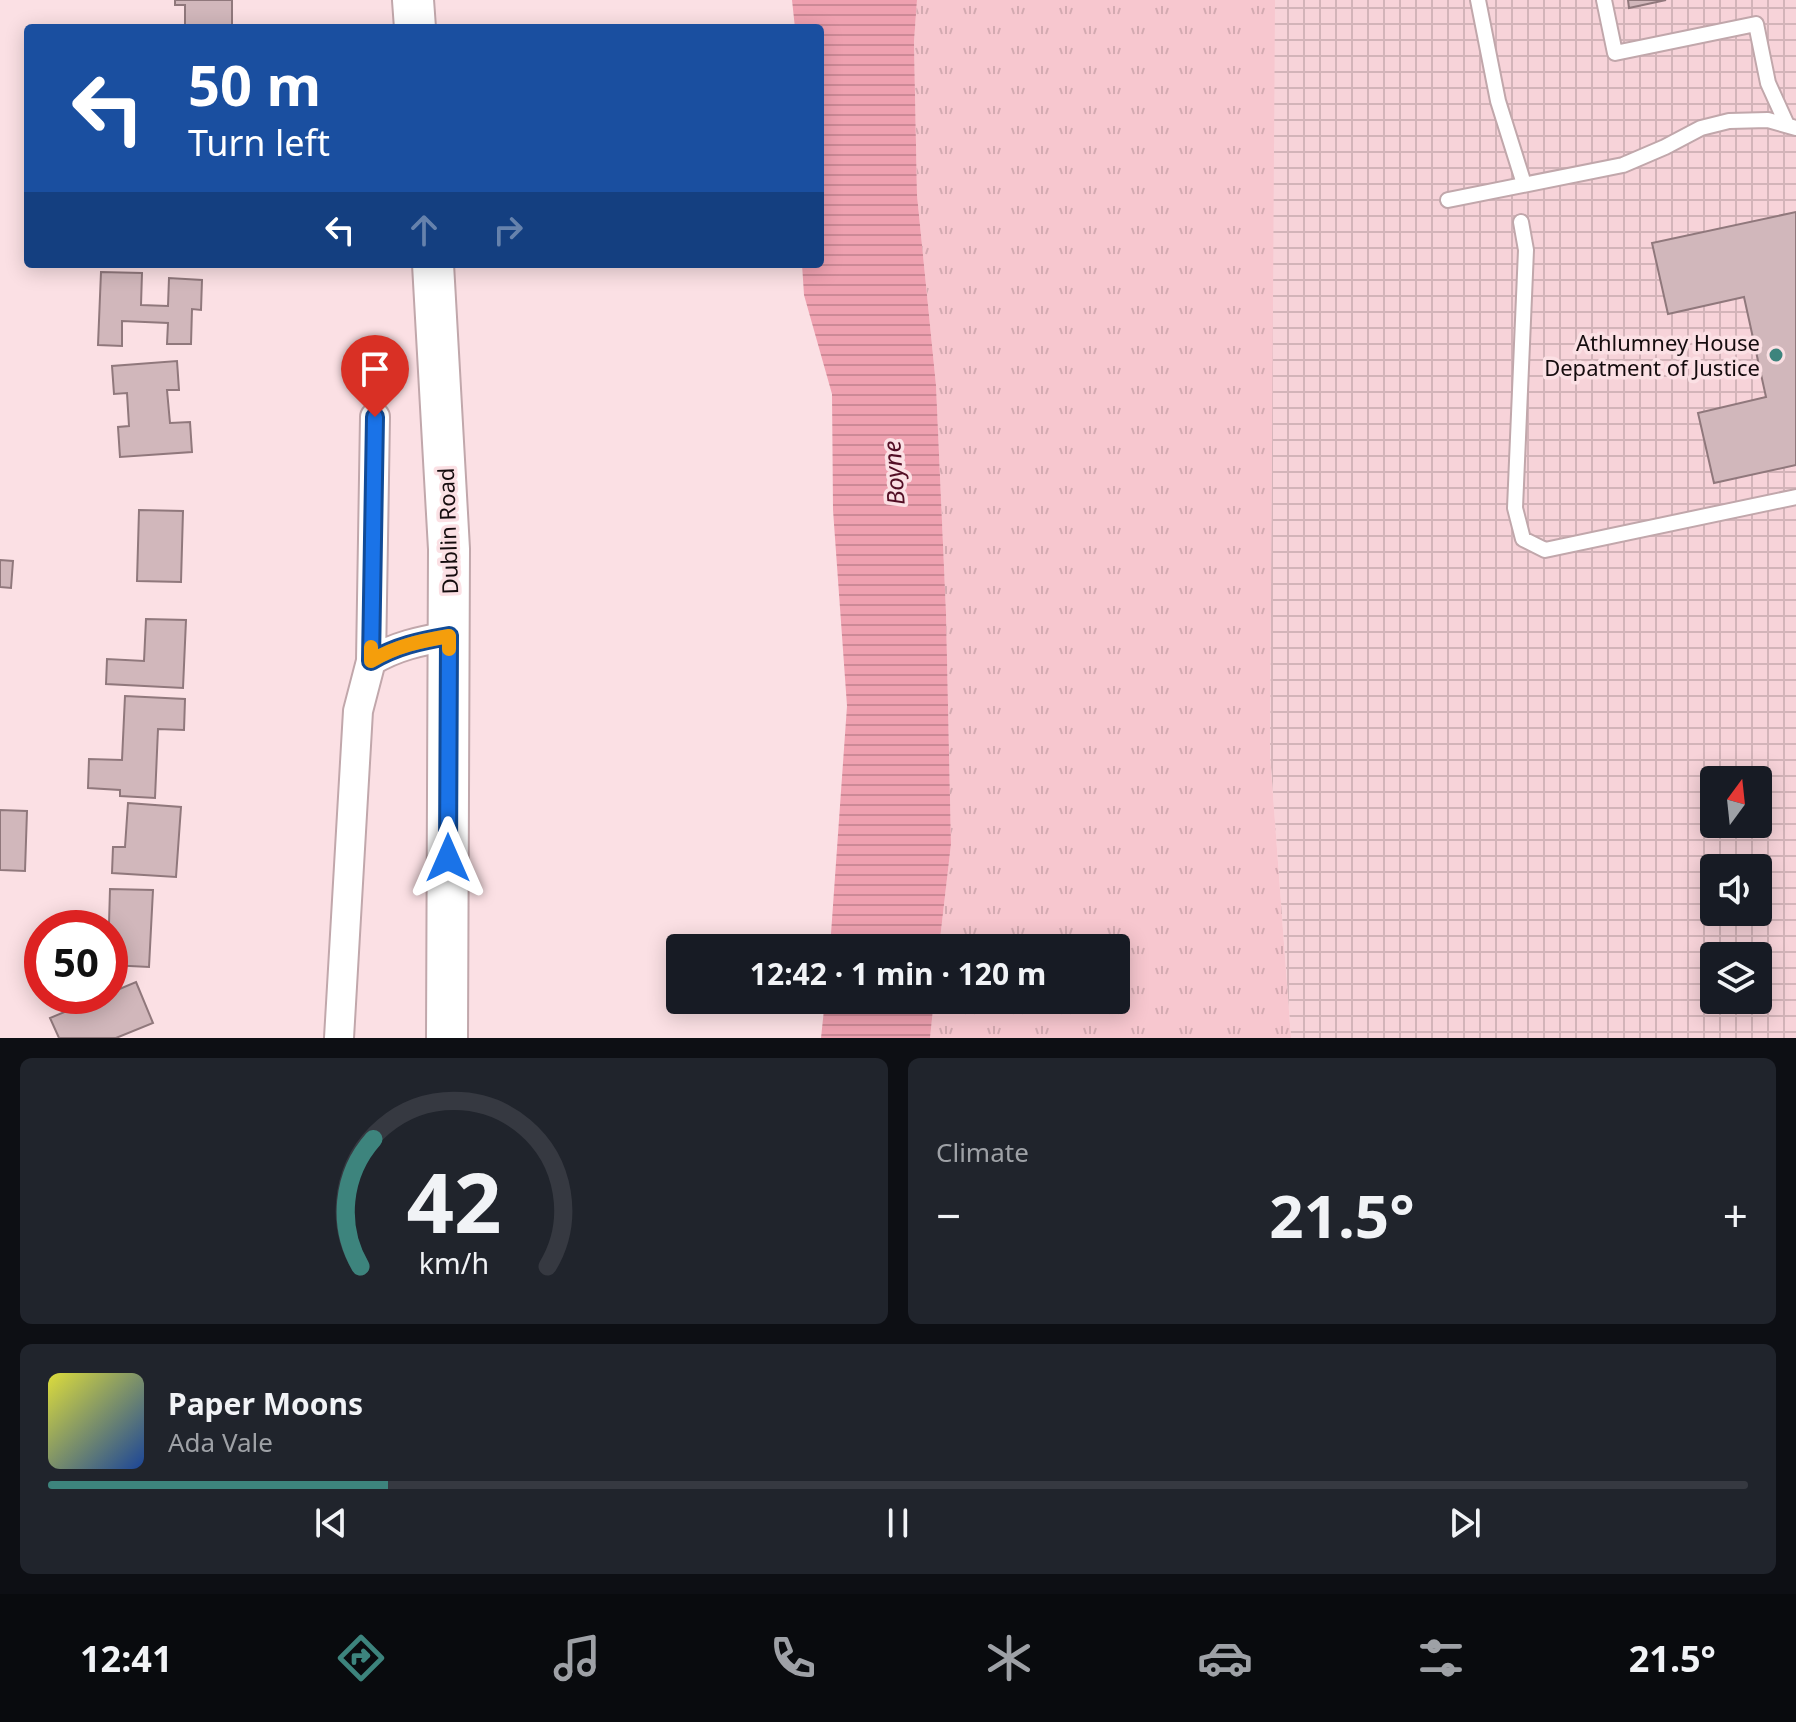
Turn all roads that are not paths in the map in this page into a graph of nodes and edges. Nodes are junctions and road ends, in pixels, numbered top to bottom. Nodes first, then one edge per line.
1 (413, 0) edge
2 (1478, 0) edge
3 (1604, 0) edge
4 (415, 24) edge
5 (1792, 127) edge
6 (1524, 184) junction
7 (1448, 200) dead end
8 (1521, 222) dead end
9 (433, 268) edge
10 (375, 417) dead end
11 (1796, 497) edge
12 (449, 636) junction
13 (371, 661) junction
14 (339, 1038) edge
15 (447, 1038) edge

1 - 4 main road
2 - 6 lane
3 - 5 lane
5 - 6 lane
6 - 7 lane
8 - 11 lane
9 - 12 main road, Dublin Road
10 - 13 street
12 - 13 street
12 - 15 main road, Dublin Road
13 - 14 street

